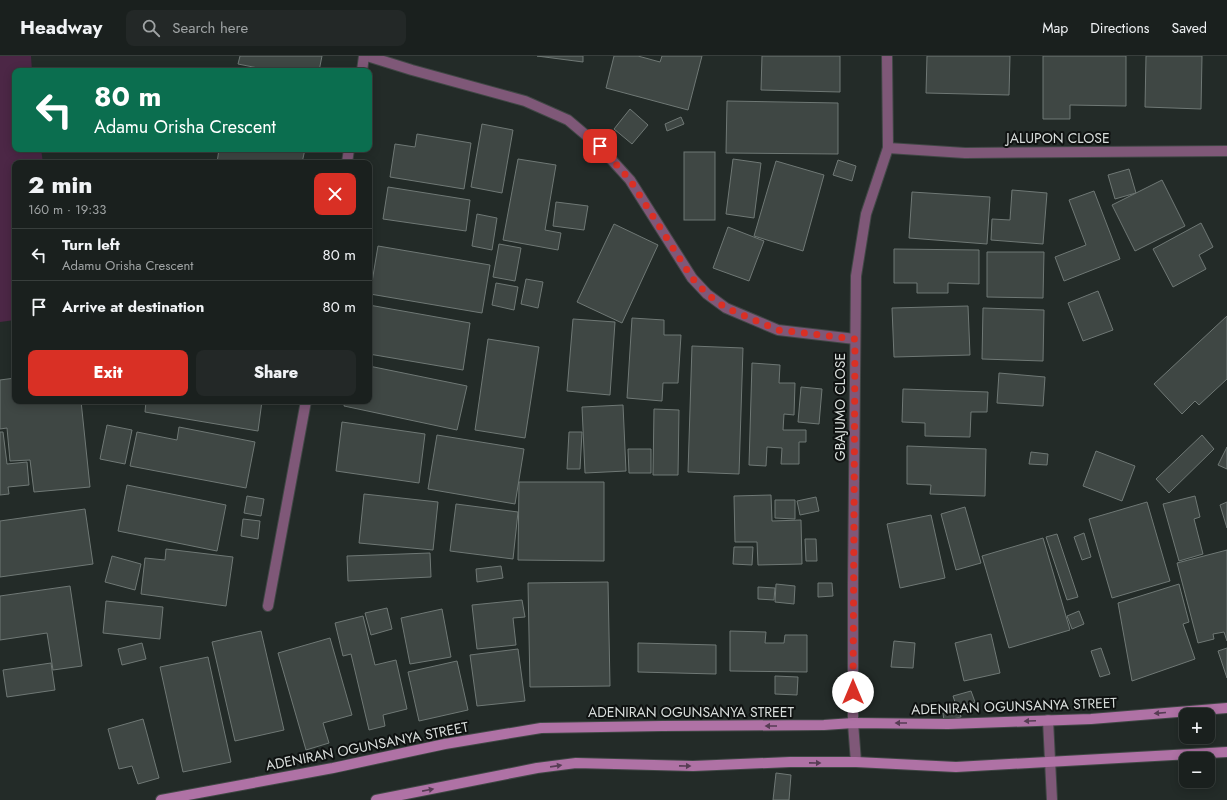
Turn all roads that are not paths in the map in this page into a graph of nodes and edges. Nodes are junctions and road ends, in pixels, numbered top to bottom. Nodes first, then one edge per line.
1 (364, 56) edge
2 (367, 56) edge
3 (888, 56) edge
4 (362, 68) edge
5 (888, 148) junction
6 (1227, 151) edge
7 (855, 339) junction
8 (305, 404) edge
9 (268, 606) dead end
10 (1227, 708) edge
11 (1048, 720) junction
12 (853, 723) junction
13 (1227, 752) edge
14 (856, 762) junction
15 (1050, 762) junction
16 (161, 800) edge
17 (376, 800) edge
18 (1052, 800) edge

1 - 4 street
2 - 7 street
3 - 5 street, GBAJUMO CLOSE
5 - 6 street, JALUPON CLOSE
5 - 7 street, GBAJUMO CLOSE
7 - 12 street, GBAJUMO CLOSE
8 - 9 street
10 -> 11 main road, ADENIRAN OGUNSANYA STREET
11 -> 12 main road, ADENIRAN OGUNSANYA STREET
11 - 15 street
12 - 14 street, GBAJUMO CLOSE
12 -> 16 main road, ADENIRAN OGUNSANYA STREET
13 - 15 main road
14 - 15 main road
17 -> 14 main road
15 - 18 street

